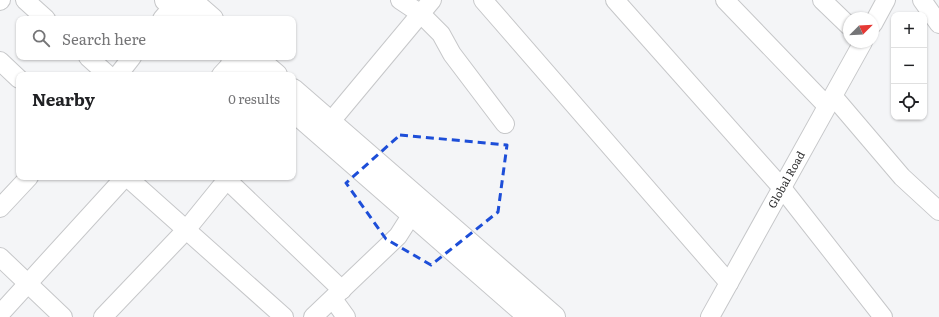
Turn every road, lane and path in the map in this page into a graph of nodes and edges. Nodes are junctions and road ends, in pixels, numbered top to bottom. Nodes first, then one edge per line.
1 (25, 0) edge
2 (400, 0) edge
3 (432, 0) edge
4 (483, 0) edge
5 (615, 0) edge
6 (725, 0) edge
7 (822, 0) edge
8 (886, 0) edge
9 (922, 0) edge
10 (176, 9) edge
11 (879, 13) edge
12 (421, 14) junction
13 (43, 16) edge
14 (201, 16) edge
15 (843, 20) edge
16 (939, 24) edge
17 (860, 48) edge
18 (91, 60) edge
19 (130, 60) edge
20 (0, 61) edge
21 (236, 62) edge
22 (105, 72) edge
23 (120, 72) edge
24 (248, 72) edge
25 (267, 72) edge
26 (16, 76) edge
27 (296, 94) edge
28 (830, 101) junction
29 (296, 112) edge
30 (505, 124) dead end
31 (325, 128) junction
32 (26, 180) edge
33 (123, 180) edge
34 (129, 180) edge
35 (224, 180) edge
36 (228, 180) edge
37 (782, 188) junction
38 (415, 206) junction
39 (0, 208) edge
40 (939, 211) edge
41 (186, 230) junction
42 (0, 257) edge
43 (27, 283) junction
44 (729, 283) junction
45 (338, 294) junction
46 (0, 314) edge
47 (528, 316) edge
48 (63, 317) edge
49 (103, 317) edge
50 (284, 317) edge
51 (313, 317) edge
52 (346, 317) edge
53 (554, 317) edge
54 (710, 317) edge
55 (883, 317) edge

1 - 13 street
2 - 12 street
3 - 12 street
4 - 44 street
5 - 37 street
6 - 28 street
7 - 15 street
8 - 11 street
9 - 16 street
10 - 14 street
12 - 30 street
12 - 31 street
17 - 28 street, Global Road
18 - 22 street
19 - 23 street
20 - 26 street
21 - 24 street
21 - 25 street
27 - 31 street
28 - 37 street, Global Road
28 - 40 street
29 - 31 street
31 - 38 street
32 - 39 street
33 - 43 street
34 - 41 street
35 - 41 street
36 - 45 street
37 - 44 street, Global Road
37 - 55 street
38 - 45 street
38 - 47 street
38 - 53 street
41 - 49 street
41 - 50 street
42 - 43 street
43 - 46 street
43 - 48 street
44 - 54 street, Global Road
45 - 51 street
45 - 52 street

